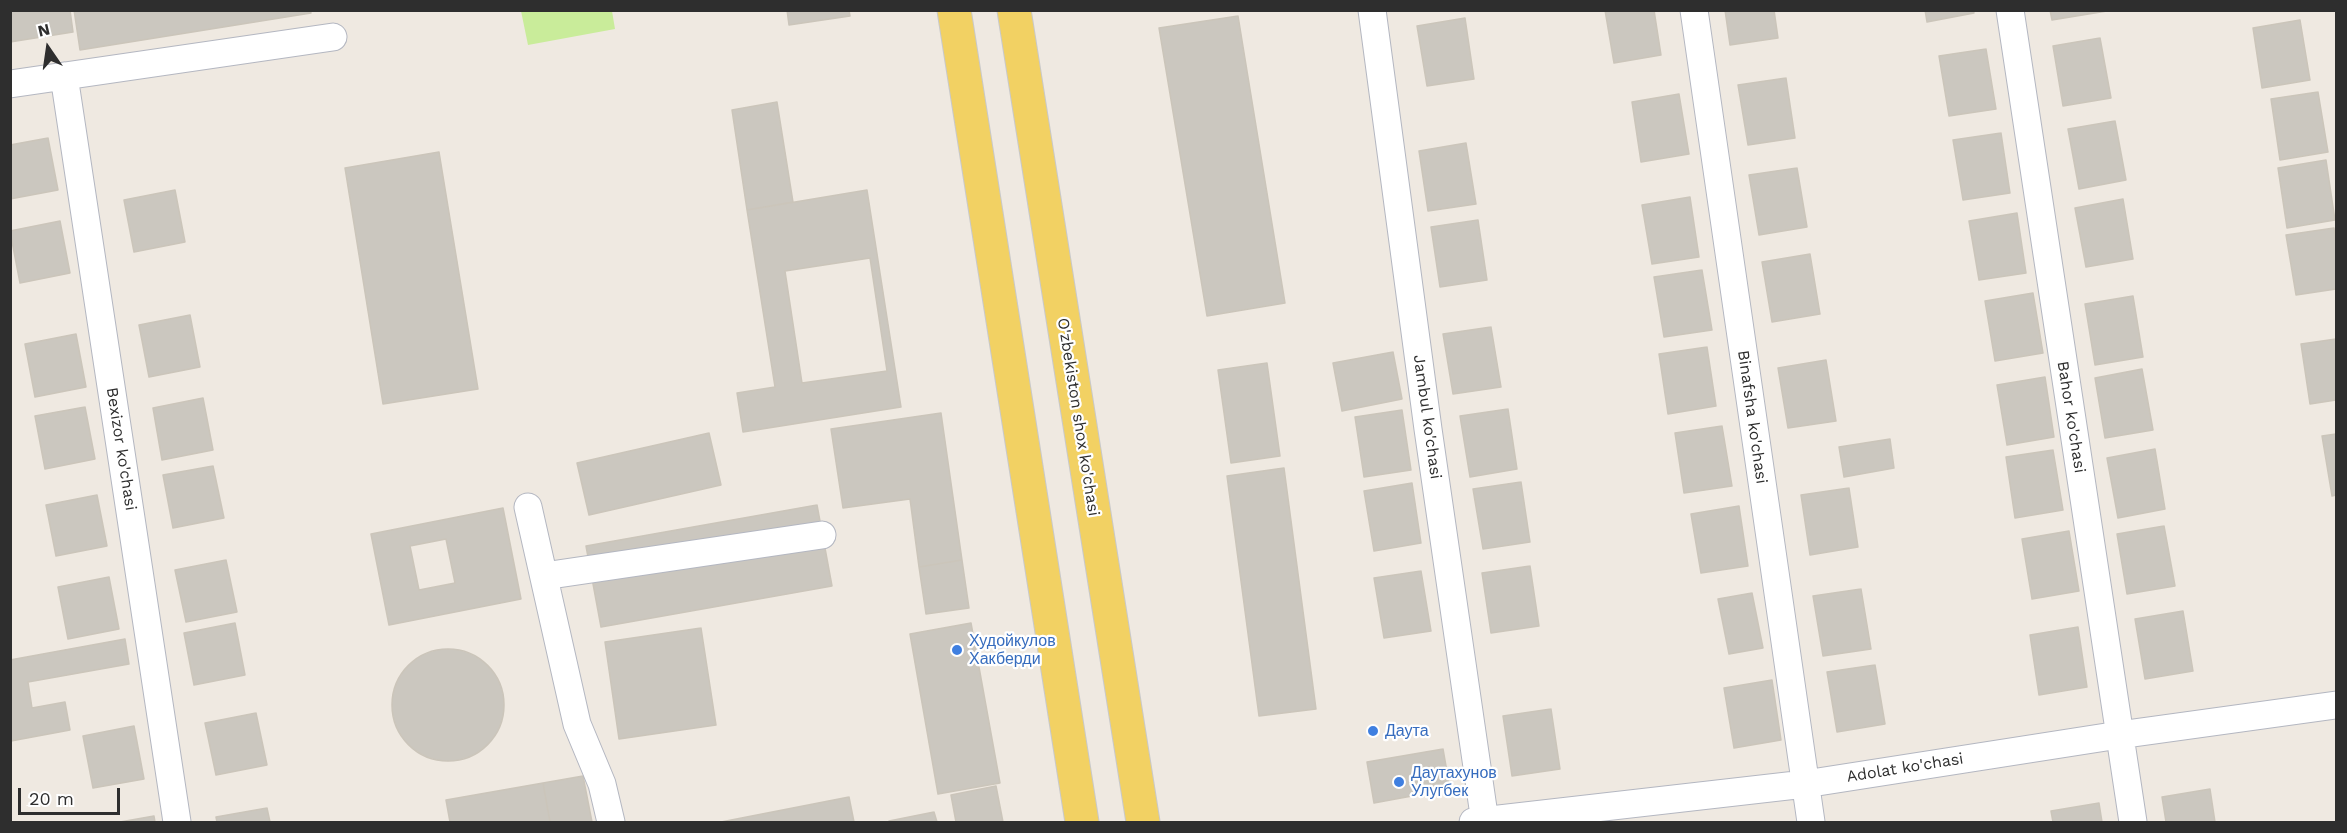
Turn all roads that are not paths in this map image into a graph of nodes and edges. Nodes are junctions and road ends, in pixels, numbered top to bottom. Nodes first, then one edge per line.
1 (954, 10) edge
2 (1014, 10) edge
3 (1372, 10) edge
4 (1694, 10) edge
5 (2010, 10) edge
6 (333, 37) dead end
7 (64, 76) junction
8 (10, 84) edge
9 (528, 507) dead end
10 (822, 535) dead end
11 (544, 576) junction
12 (2337, 705) edge
13 (2119, 735) junction
14 (1805, 784) junction
15 (177, 822) edge
16 (611, 822) edge
17 (1082, 822) edge
18 (1143, 822) edge
19 (1481, 822) edge
20 (1811, 822) edge
21 (2133, 822) edge

1 - 17 main road
2 - 18 main road, O'zbekiston shox ko'chasi
3 - 19 street, Jambul ko'chasi
4 - 14 street, Binafsha ko'chasi
5 - 13 street, Bahor ko'chasi
6 - 7 street
7 - 8 street
7 - 15 street, Bexizor ko'chasi
9 - 11 street
10 - 11 street
11 - 16 street
12 - 13 street, Adolat ko'chasi
13 - 14 street, Adolat ko'chasi
13 - 21 street, Bahor ko'chasi
14 - 19 street, Adolat ko'chasi
14 - 20 street, Binafsha ko'chasi

